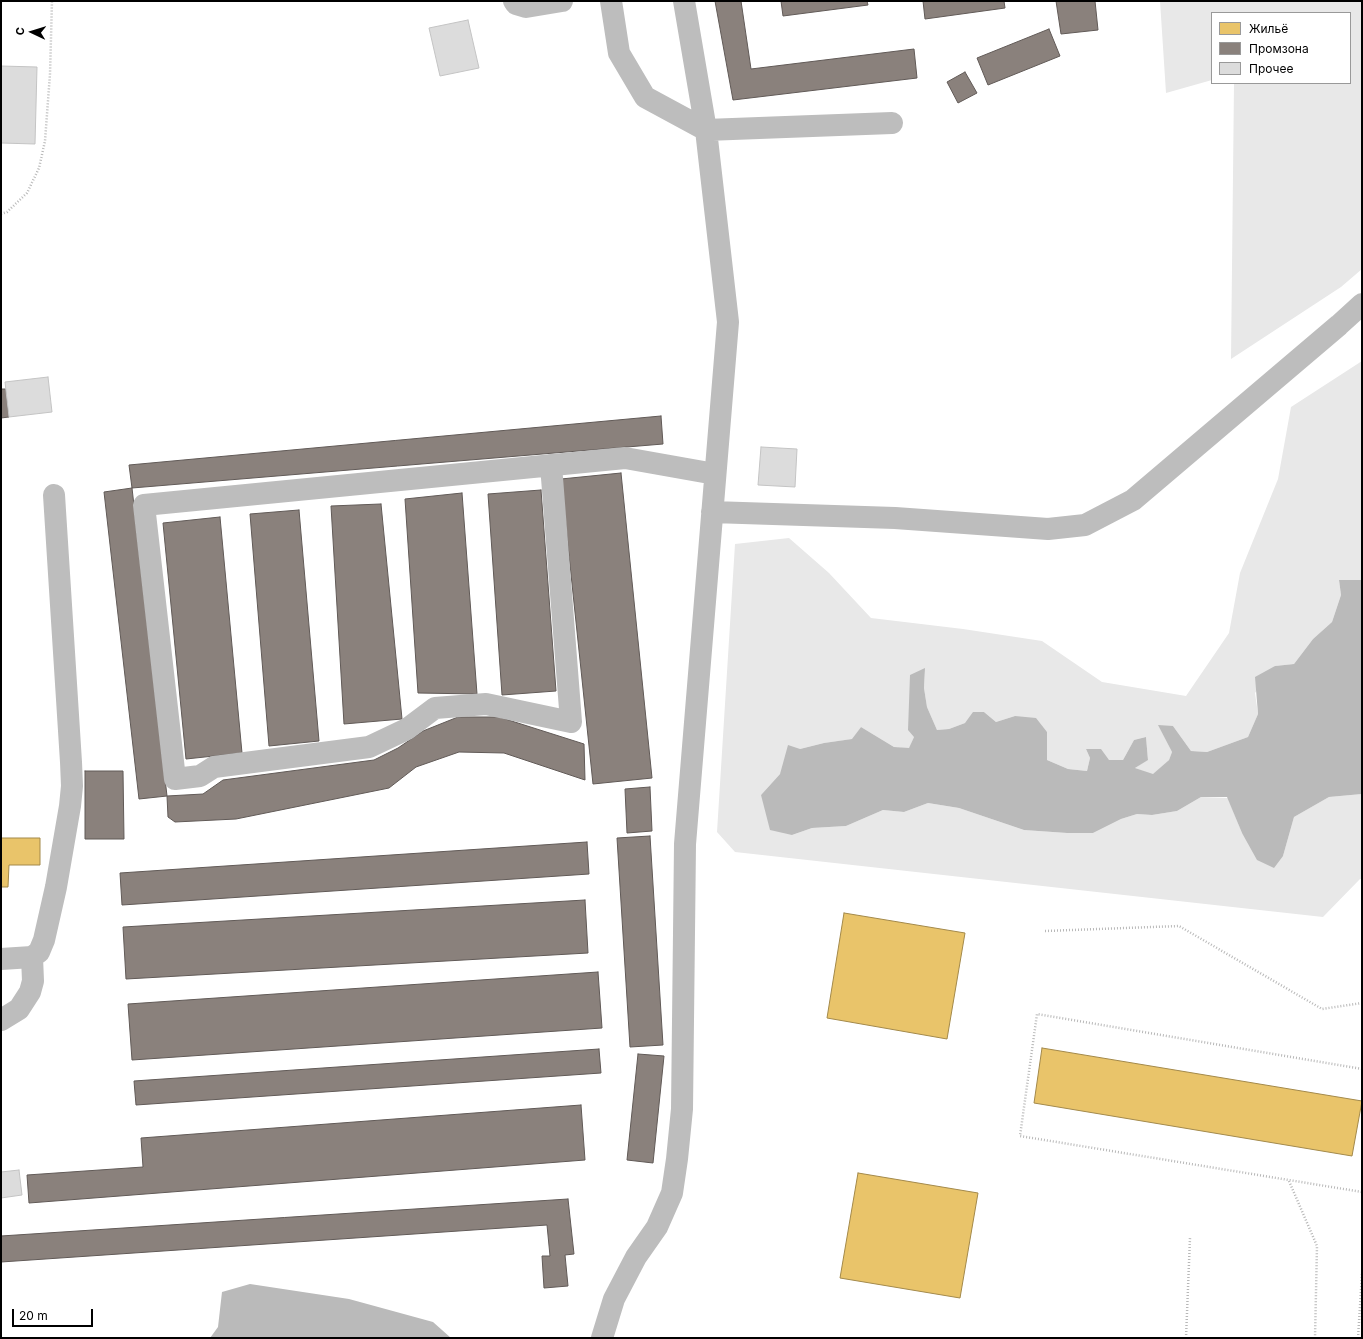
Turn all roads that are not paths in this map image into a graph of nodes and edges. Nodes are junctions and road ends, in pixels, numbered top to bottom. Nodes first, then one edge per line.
1 (514, 1) edge
2 (562, 1) edge
3 (611, 1) edge
4 (684, 1) edge
5 (892, 123) dead end
6 (706, 130) junction
7 (1362, 304) edge
8 (551, 465) junction
9 (716, 474) junction
10 (54, 495) dead end
11 (712, 512) junction
12 (32, 957) junction
13 (1, 958) edge
14 (1, 1020) edge
15 (602, 1338) edge

1 - 2 lane
3 - 6 lane
4 - 6 lane
5 - 6 lane
6 - 9 lane
7 - 11 lane
8 - 8 lane
8 - 9 lane
9 - 11 lane
10 - 12 lane
11 - 15 lane
12 - 13 lane
12 - 14 lane

